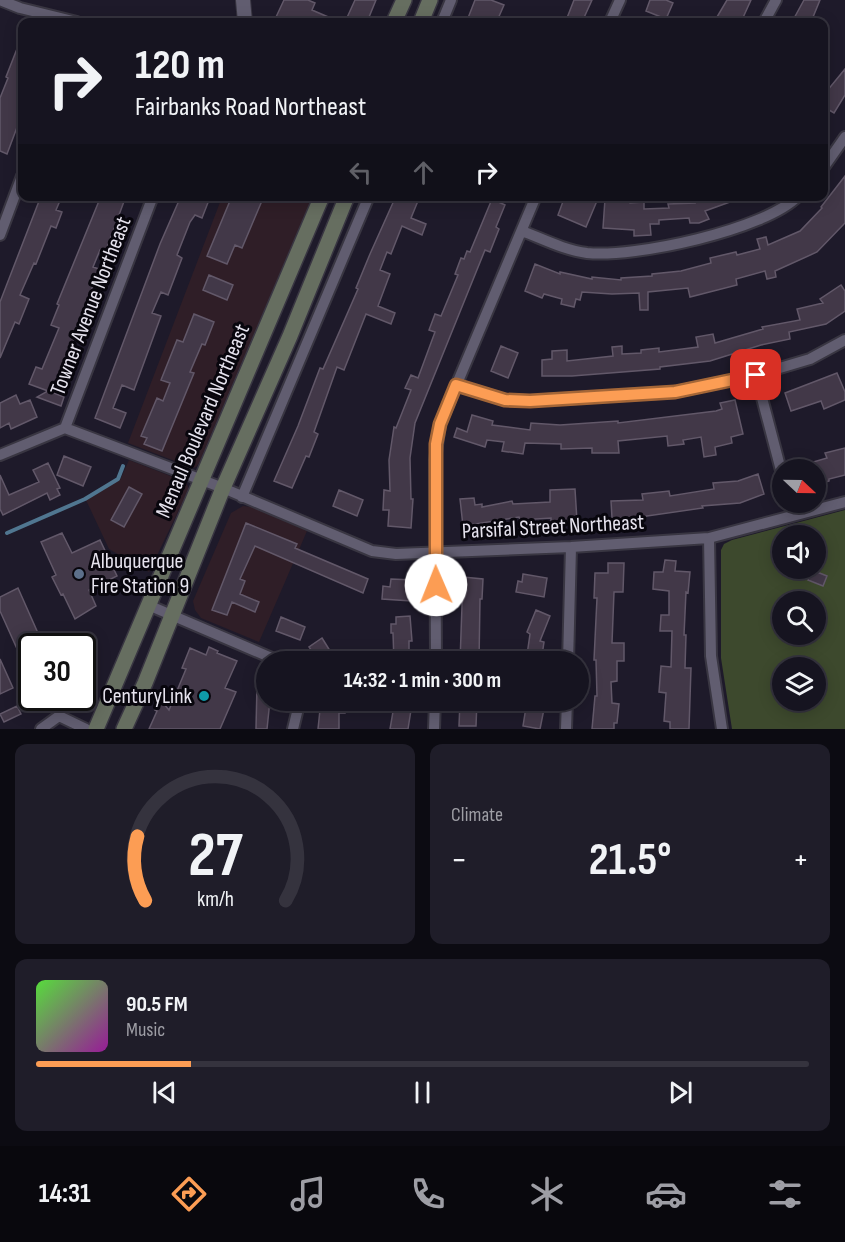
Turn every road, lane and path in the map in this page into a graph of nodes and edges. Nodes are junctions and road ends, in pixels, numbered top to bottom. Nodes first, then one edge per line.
1 (0, 0) edge
2 (243, 0) edge
3 (404, 0) edge
4 (430, 0) edge
5 (451, 0) edge
6 (620, 0) edge
7 (776, 0) edge
8 (61, 18) edge
9 (245, 18) edge
10 (396, 18) edge
11 (422, 18) edge
12 (444, 18) edge
13 (612, 18) edge
14 (766, 18) edge
15 (845, 137) edge
16 (828, 161) edge
17 (18, 187) edge
18 (151, 201) edge
19 (320, 201) edge
20 (345, 201) edge
21 (367, 201) edge
22 (534, 201) edge
23 (793, 201) edge
24 (522, 231) junction
25 (0, 235) edge
26 (845, 340) edge
27 (756, 375) junction
28 (456, 385) junction
29 (65, 428) junction
30 (0, 455) edge
31 (778, 459) edge
32 (202, 481) junction
33 (223, 488) junction
34 (242, 497) junction
35 (845, 502) edge
36 (793, 515) joint
37 (709, 538) junction
38 (571, 547) junction
39 (435, 553) junction
40 (148, 605) junction
41 (172, 614) junction
42 (256, 651) edge
43 (436, 651) edge
44 (568, 651) edge
45 (297, 711) edge
46 (435, 711) edge
47 (567, 711) edge
48 (41, 729) edge
49 (86, 729) edge
50 (96, 729) edge
51 (124, 729) edge
52 (293, 729) edge
53 (434, 729) edge
54 (566, 729) edge
55 (723, 729) edge

1 - 8 street
2 - 9 street
3 - 10 main road
4 - 11 main road
5 - 12 street
6 - 13 street
7 - 14 street
15 - 16 street
17 - 25 street
18 - 29 street, Towner Avenue Northeast
19 - 32 main road, Menaul Boulevard Northeast
20 - 33 main road, Menaul Boulevard Northeast
21 - 34 street
22 - 24 street
23 - 24 street
24 - 28 street
26 - 27 street
27 - 28 street
27 - 31 street
28 - 39 street
29 - 30 street
29 - 32 street, Parsifal Street Northeast
32 - 33 street, Parsifal Street Northeast
32 - 40 main road, Menaul Boulevard Northeast
33 - 34 street, Parsifal Street Northeast
33 - 41 main road, Menaul Boulevard Northeast
34 - 39 street, Parsifal Street Northeast
35 - 36 street, Parsifal Street Northeast
36 - 37 street, Parsifal Street Northeast
37 - 38 street, Parsifal Street Northeast
37 - 55 street
38 - 39 street, Parsifal Street Northeast
38 - 44 street
39 - 43 street
40 - 41 street
40 - 50 main road, Menaul Boulevard Northeast
41 - 42 street
41 - 51 main road, Menaul Boulevard Northeast
45 - 52 street
46 - 53 street
47 - 54 street
48 - 49 street

